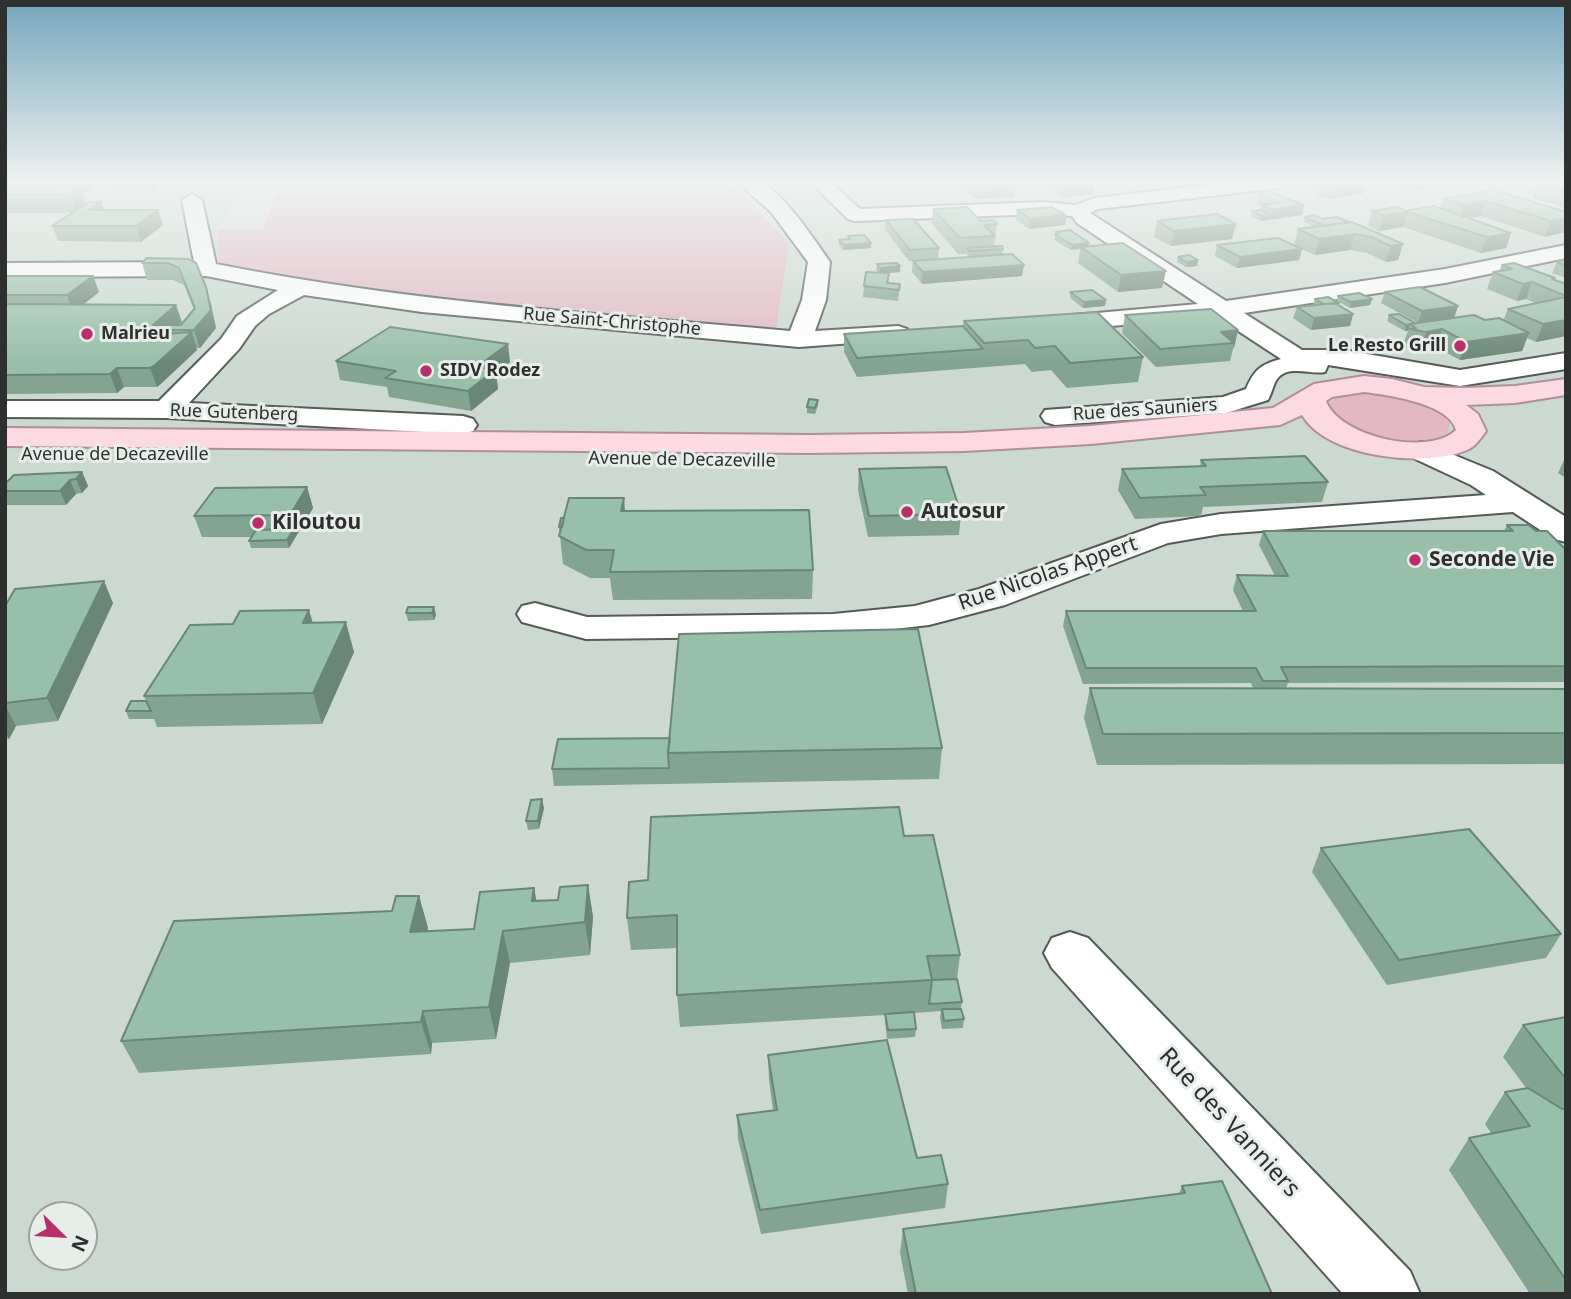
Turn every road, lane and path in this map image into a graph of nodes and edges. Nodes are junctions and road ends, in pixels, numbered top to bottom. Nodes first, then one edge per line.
1 (201, 243) edge
2 (806, 243) edge
3 (1120, 243) edge
4 (1566, 251) edge
5 (206, 269) junction
6 (5, 270) edge
7 (300, 288) junction
8 (1221, 309) junction
9 (1029, 326) edge
10 (922, 333) edge
11 (799, 339) junction
12 (1300, 360) junction
13 (1566, 361) edge
14 (1364, 384) junction
15 (1566, 387) edge
16 (1323, 392) junction
17 (1421, 393) junction
18 (1566, 401) edge
19 (5, 409) edge
20 (167, 410) junction
21 (1055, 416) dead end
22 (463, 425) dead end
23 (1464, 435) junction
24 (5, 437) edge
25 (1359, 440) junction
26 (1422, 451) junction
27 (5, 454) edge
28 (1482, 478) junction
29 (1520, 502) junction
30 (1566, 532) edge
31 (535, 614) dead end
32 (1070, 953) dead end
33 (1387, 1294) edge

1 - 5 street
2 - 11 street
3 - 8 street
4 - 8 street
5 - 6 street, Rue Saint-Christophe
5 - 7 street, Rue Saint-Christophe
7 - 11 street, Rue Saint-Christophe
7 - 20 street
8 - 9 street
8 - 12 street
10 - 11 street, Rue Saint-Christophe
12 - 13 street, Rue des Sauniers
12 - 14 street
12 - 16 street
12 - 21 street, Rue des Sauniers
14 - 16 main road
14 - 17 main road
15 - 17 main road
16 - 24 main road, Avenue de Decazeville
16 - 25 main road
17 - 23 main road
18 - 23 main road
19 - 20 street, Rue Gutenberg
20 - 22 street, Rue Gutenberg
23 - 26 main road
23 - 28 street
25 - 26 main road
25 - 27 main road, Avenue de Decazeville
26 - 28 street
28 - 29 street
29 - 30 street
29 - 31 street, Rue Nicolas Appert
32 - 33 street, Rue des Vanniers

